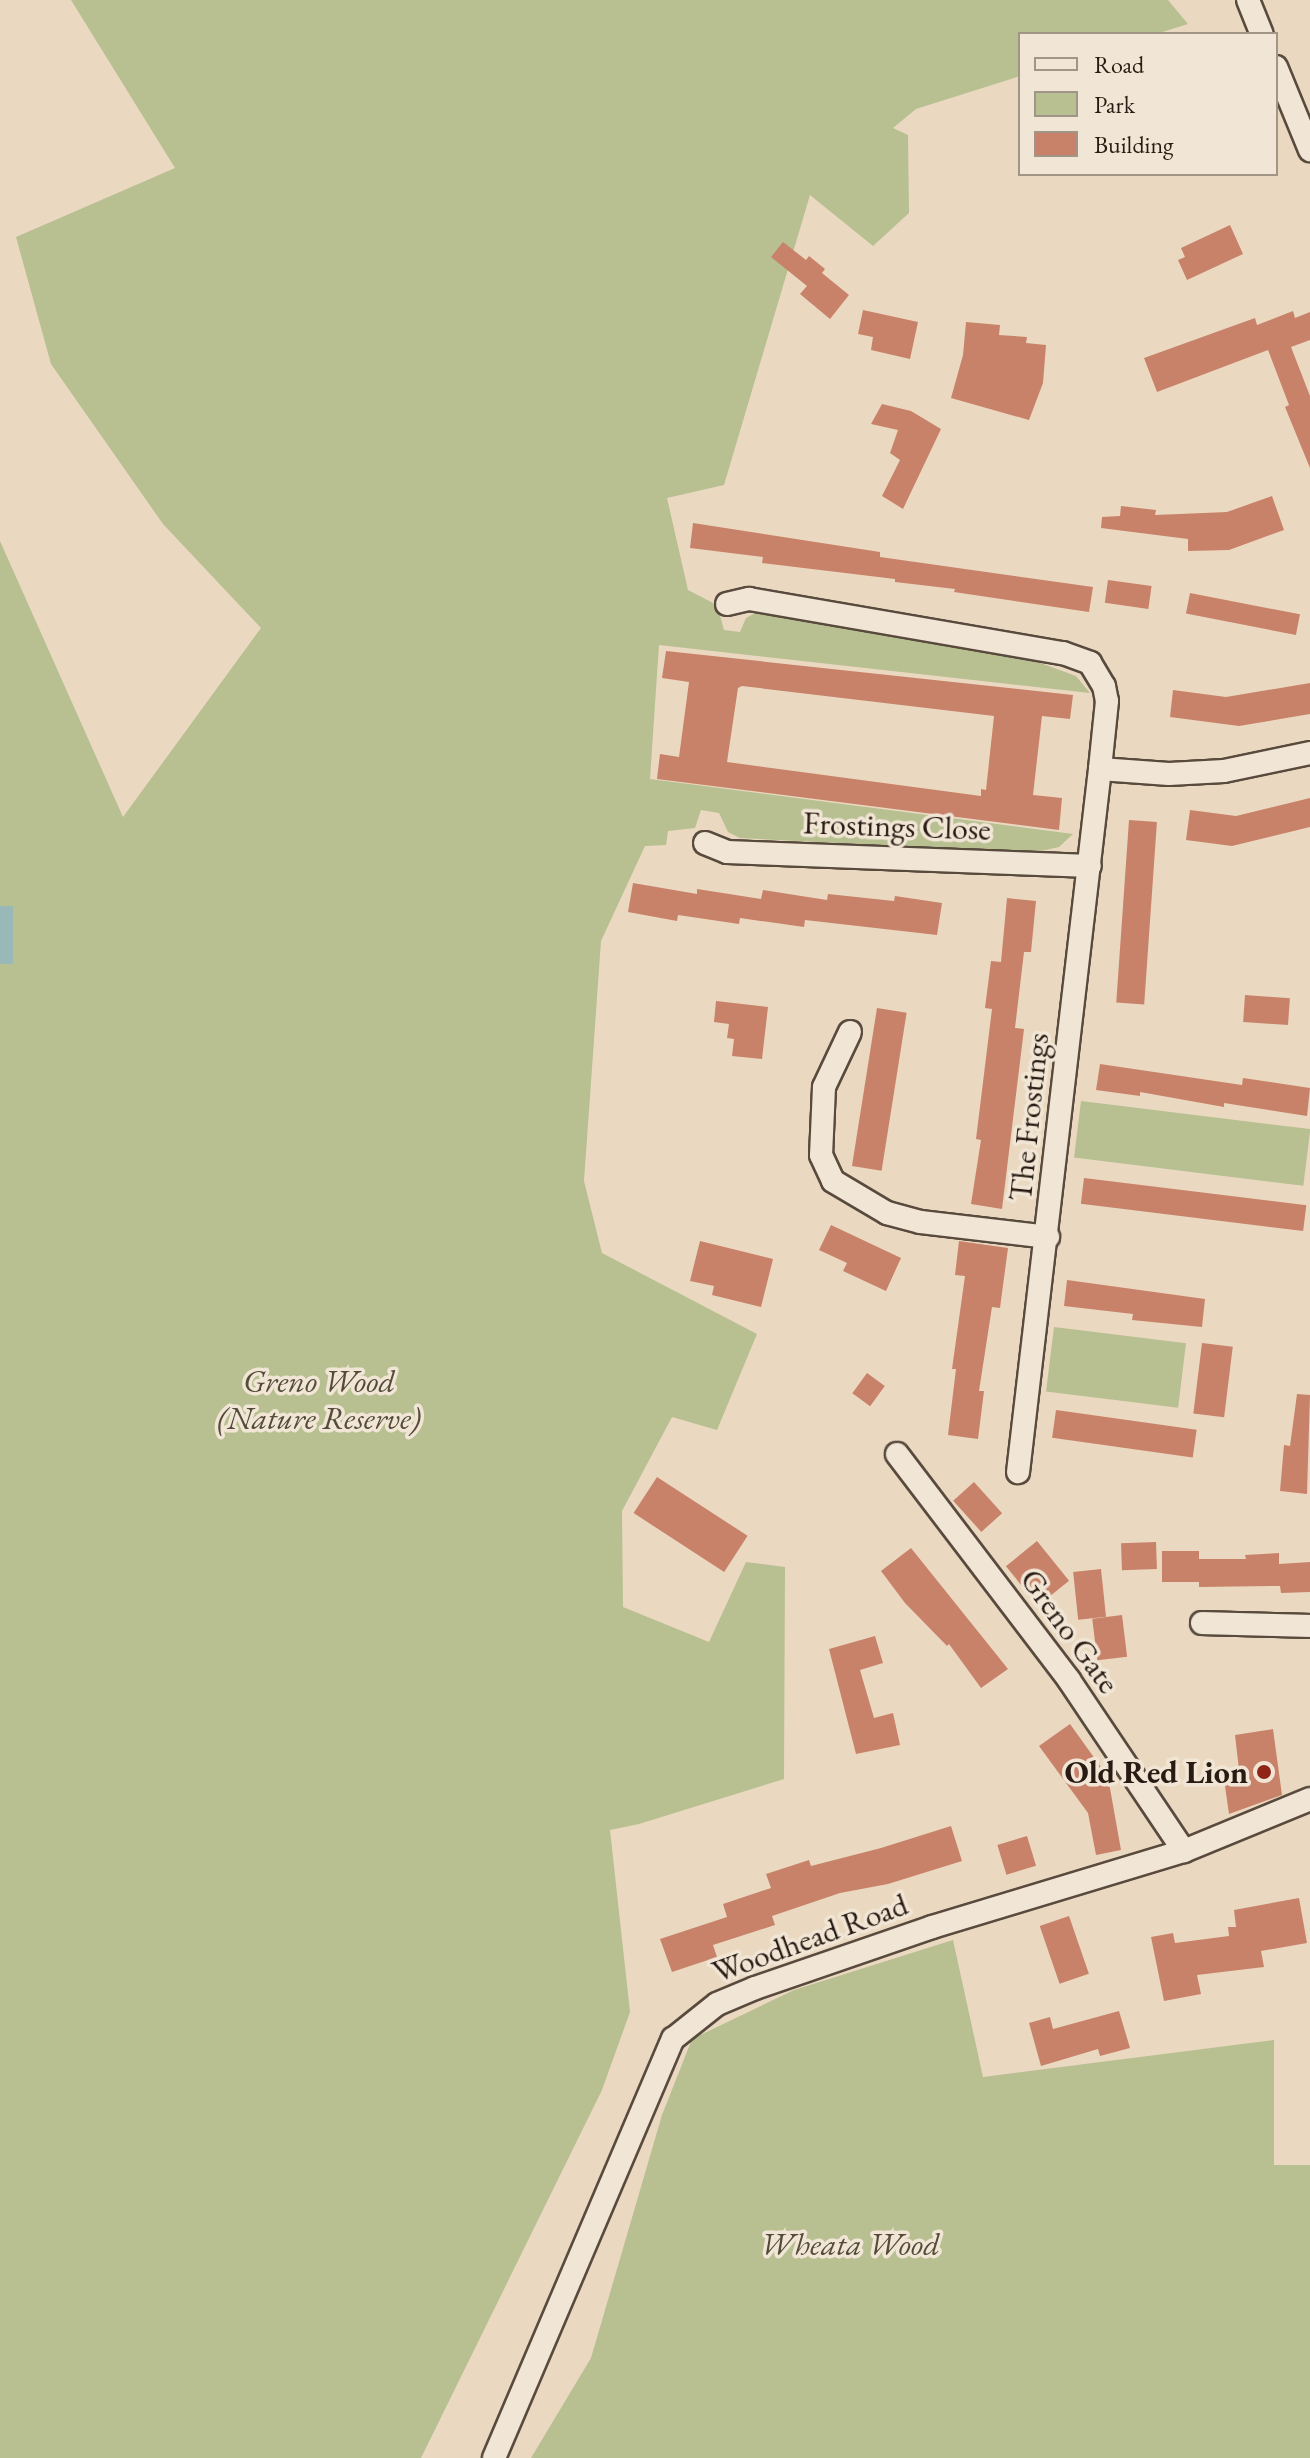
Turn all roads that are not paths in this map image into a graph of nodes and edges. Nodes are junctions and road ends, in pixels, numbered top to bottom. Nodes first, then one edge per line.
1 (1248, 0) edge
2 (1261, 32) edge
3 (1278, 72) edge
4 (1310, 150) edge
5 (727, 604) dead end
6 (1310, 753) edge
7 (1100, 769) junction
8 (705, 843) dead end
9 (1090, 866) junction
10 (850, 1032) dead end
11 (1048, 1237) junction
12 (897, 1454) dead end
13 (1018, 1472) dead end
14 (1202, 1623) dead end
15 (1310, 1626) edge
16 (1310, 1799) edge
17 (1184, 1851) junction
18 (494, 2458) edge

1 - 2 street
3 - 4 street
5 - 7 street, The Frostings
6 - 7 street
7 - 9 street, The Frostings
8 - 9 street, Frostings Close
9 - 11 street, The Frostings
10 - 11 street
11 - 13 street, The Frostings
12 - 17 street, Greno Gate
14 - 15 street
16 - 17 street, Woodhead Road
17 - 18 street, Woodhead Road

